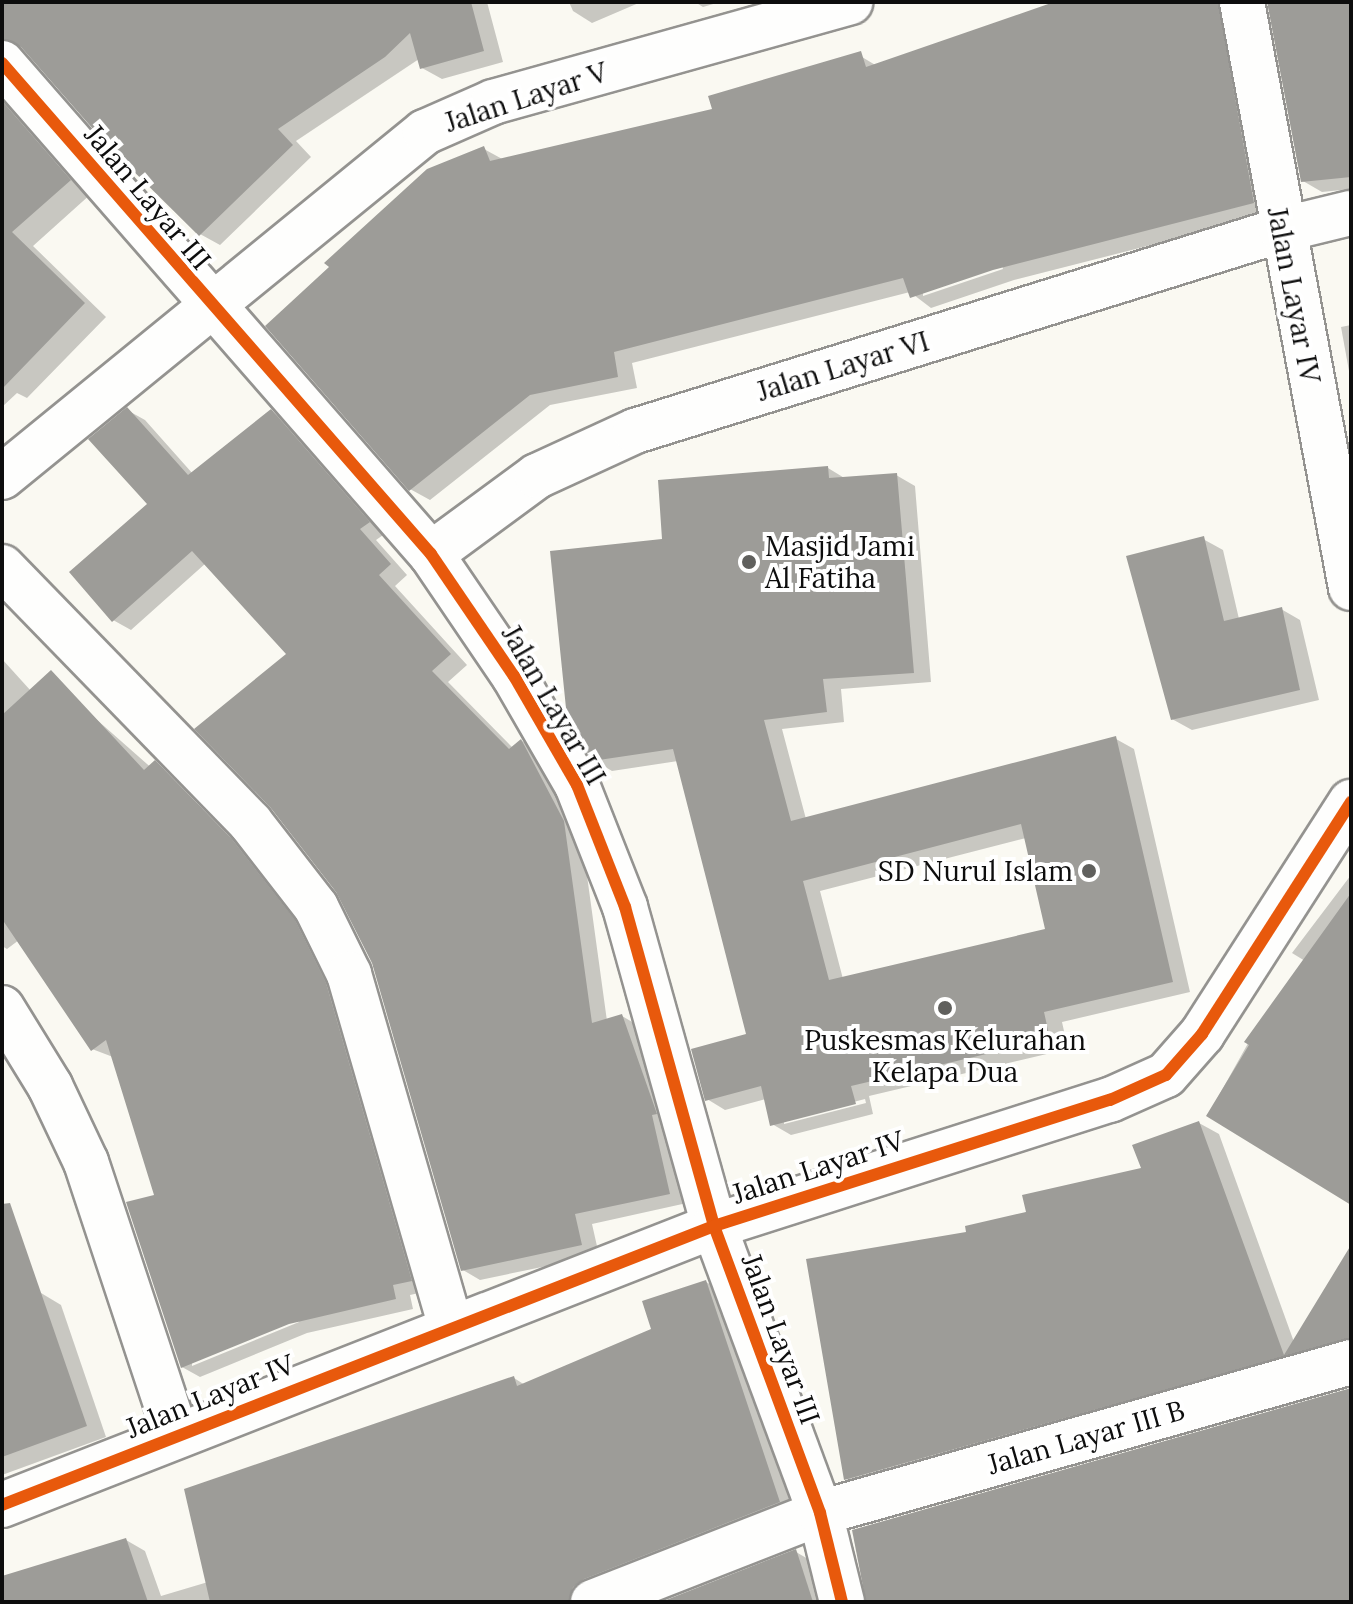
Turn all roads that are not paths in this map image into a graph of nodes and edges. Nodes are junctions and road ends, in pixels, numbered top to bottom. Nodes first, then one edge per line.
1 (850, 2) edge
2 (1242, 2) edge
3 (2, 63) edge
4 (1351, 213) edge
5 (1281, 230) junction
6 (208, 305) junction
7 (2, 477) edge
8 (431, 554) junction
9 (2, 567) edge
10 (1351, 588) edge
11 (1351, 802) edge
12 (2, 1008) edge
13 (714, 1226) junction
14 (451, 1327) junction
15 (1351, 1362) edge
16 (176, 1434) junction
17 (2, 1505) edge
18 (820, 1513) junction
19 (593, 1602) edge
20 (842, 1602) edge

1 - 6 street, Jalan Layar V
2 - 5 street, Jalan Layar IV
3 - 6 street, Jalan Layar III
4 - 5 street, Jalan Layar VI
5 - 8 street, Jalan Layar VI
5 - 10 street, Jalan Layar IV
6 - 7 street, Jalan Layar V
6 - 8 street, Jalan Layar III
8 - 13 street, Jalan Layar III
9 - 14 street
11 - 13 street, Jalan Layar IV
12 - 16 street
13 - 14 street, Jalan Layar IV
13 - 18 street, Jalan Layar III
14 - 16 street, Jalan Layar IV
15 - 18 street, Jalan Layar III B
16 - 17 street, Jalan Layar IV
18 - 19 street, Jalan Layar III B
18 - 20 street, Jalan Layar III

